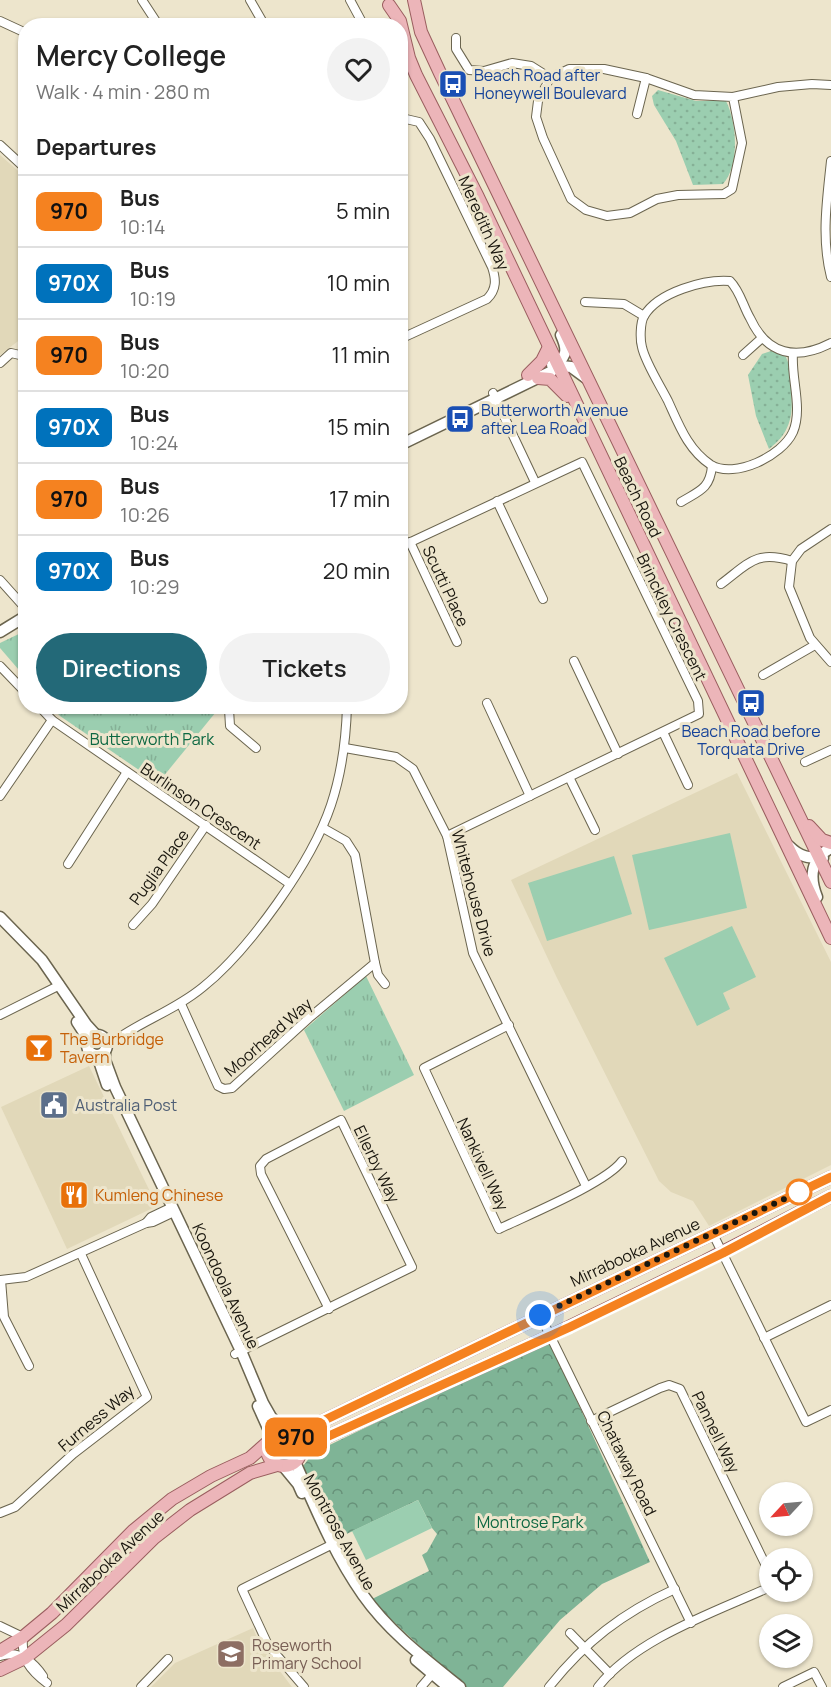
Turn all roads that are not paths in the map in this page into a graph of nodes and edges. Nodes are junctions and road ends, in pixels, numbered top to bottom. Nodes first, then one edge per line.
1 (250, 0) edge
2 (350, 0) edge
3 (413, 0) edge
4 (145, 1) edge
5 (387, 2) edge
6 (155, 18) edge
7 (260, 18) edge
8 (360, 18) edge
9 (398, 18) edge
10 (0, 21) edge
11 (18, 29) edge
12 (456, 38) dead end
13 (408, 54) edge
14 (550, 78) junction
15 (646, 78) junction
16 (831, 85) edge
17 (733, 98) junction
18 (637, 114) dead end
19 (408, 119) edge
20 (0, 145) edge
21 (831, 161) edge
22 (18, 162) edge
23 (831, 277) edge
24 (585, 302) dead end
25 (553, 306) junction
26 (644, 316) junction
27 (408, 335) edge
28 (762, 338) junction
29 (831, 343) edge
30 (549, 347) junction
31 (793, 354) junction
32 (18, 355) edge
33 (743, 355) dead end
34 (0, 363) edge
35 (557, 364) junction
36 (533, 377) junction
37 (589, 380) junction
38 (494, 396) junction
39 (579, 411) junction
40 (408, 434) edge
41 (408, 441) edge
42 (712, 465) junction
43 (535, 482) junction
44 (497, 501) junction
45 (681, 502) dead end
46 (831, 529) edge
47 (410, 542) joint
48 (792, 561) junction
49 (682, 573) junction
50 (0, 580) edge
51 (721, 584) dead end
52 (663, 586) junction
53 (543, 599) dead end
54 (18, 600) edge
55 (18, 621) edge
56 (18, 629) edge
57 (0, 632) edge
58 (0, 640) edge
59 (457, 642) dead end
60 (815, 645) junction
61 (574, 661) dead end
62 (831, 662) edge
63 (0, 666) edge
64 (763, 675) dead end
65 (18, 685) edge
66 (487, 703) dead end
67 (46, 714) edge
68 (229, 714) edge
69 (347, 714) edge
70 (52, 720) junction
71 (663, 732) junction
72 (256, 748) dead end
73 (345, 748) junction
74 (831, 750) edge
75 (618, 754) junction
76 (805, 762) dead end
77 (127, 771) junction
78 (569, 777) junction
79 (688, 785) dead end
80 (789, 795) junction
81 (0, 796) edge
82 (530, 796) junction
83 (206, 825) junction
84 (323, 828) junction
85 (595, 830) dead end
86 (447, 836) junction
87 (784, 841) junction
88 (831, 845) edge
89 (825, 856) edge
90 (68, 864) dead end
91 (831, 882) edge
92 (290, 884) junction
93 (0, 917) edge
94 (133, 925) dead end
95 (0, 926) edge
96 (831, 934) edge
97 (831, 938) edge
98 (375, 963) junction
99 (385, 984) dead end
100 (57, 986) junction
101 (181, 1004) junction
102 (0, 1015) edge
103 (508, 1025) junction
104 (99, 1044) junction
105 (622, 1161) dead end
106 (831, 1177) edge
107 (586, 1186) junction
108 (831, 1196) edge
109 (171, 1211) junction
110 (713, 1234) junction
111 (723, 1253) junction
112 (81, 1254) junction
113 (0, 1280) edge
114 (831, 1305) edge
115 (328, 1309) junction
116 (540, 1315) junction
117 (550, 1336) junction
118 (764, 1338) junction
119 (238, 1353) junction
120 (29, 1366) dead end
121 (831, 1410) edge
122 (591, 1421) junction
123 (287, 1432) junction
124 (270, 1439) junction
125 (289, 1462) junction
126 (0, 1513) edge
127 (330, 1545) junction
128 (759, 1551) edge
129 (675, 1589) junction
130 (759, 1592) edge
131 (691, 1623) junction
132 (1, 1627) edge
133 (570, 1633) dead end
134 (23, 1637) junction
135 (584, 1647) junction
136 (1, 1652) edge
137 (24, 1658) junction
138 (168, 1659) dead end
139 (0, 1670) edge
140 (434, 1671) junction
141 (610, 1674) junction
142 (48, 1685) edge
143 (141, 1687) edge
144 (304, 1687) edge
145 (421, 1687) edge
146 (448, 1687) edge
147 (460, 1687) edge
148 (549, 1687) edge
149 (598, 1687) edge
150 (783, 1687) edge
151 (822, 1687) edge

1 - 7 street
2 - 8 street
3 - 5 main road
3 - 25 main road, Beach Road
4 - 6 street
5 - 9 main road, Beach Road
10 - 11 street
12 - 14 street
13 - 30 main road, Beach Road
14 - 15 street
14 - 17 street
15 - 17 street
15 - 18 street
16 - 17 street
19 - 27 street, Meredith Way
20 - 22 street
21 - 23 street
24 - 26 street
25 - 35 street
25 - 37 main road, Beach Road
26 - 28 street
26 - 42 street
28 - 31 street
28 - 33 street
29 - 31 street
30 - 35 main road, Beach Road
30 - 36 main road
31 - 42 street
32 - 34 street
35 - 36 street
35 - 37 street
35 - 39 main road, Beach Road
36 - 38 street
36 - 39 main road
37 - 49 main road, Beach Road
38 - 40 street
38 - 41 street
38 - 43 street
39 - 52 main road, Beach Road
42 - 45 street
43 - 44 street, Brinckley Crescent
43 - 71 street, Brinckley Crescent
44 - 47 street, Brinckley Crescent
44 - 53 street
46 - 48 street
47 - 59 street, Scutti Place
48 - 51 street
48 - 60 street
49 - 52 main road
49 - 80 main road, Beach Road
50 - 54 street
52 - 87 main road, Beach Road
55 - 57 street
56 - 58 street
60 - 62 street
60 - 64 street
61 - 75 street
63 - 65 street
66 - 82 street
67 - 70 street, Burlinson Crescent
68 - 72 street
69 - 73 street
70 - 77 street, Burlinson Crescent
70 - 81 street
71 - 75 street, Brinckley Crescent
71 - 79 street
73 - 84 street
73 - 86 street, Whitehouse Drive
74 - 76 street
75 - 78 street, Brinckley Crescent
77 - 83 street, Burlinson Crescent
77 - 90 street
78 - 82 street, Brinckley Crescent
78 - 85 street
80 - 88 main road
80 - 89 main road, Beach Road
82 - 86 street, Brinckley Crescent
83 - 92 street, Burlinson Crescent
83 - 94 street, Puglia Place
84 - 92 street
84 - 98 street
86 - 103 street, Whitehouse Drive
87 - 89 street
87 - 97 main road, Beach Road
88 - 89 street
89 - 91 main road, Beach Road
89 - 96 street
92 - 101 street
93 - 100 street, Koondoola Avenue
95 - 100 street, Koondoola Avenue
98 - 99 street
98 - 101 street, Moorhead Way
100 - 102 street
100 - 104 street, Koondoola Avenue
101 - 104 street
103 - 107 street, Whitehouse Drive
103 - 107 street, Nankivell Way
104 - 109 street, Koondoola Avenue
105 - 107 street, Nankivell Way
106 - 110 main road, Mirrabooka Avenue
108 - 111 main road, Mirrabooka Avenue
109 - 112 street
109 - 119 street, Koondoola Avenue
110 - 111 street
110 - 116 main road, Mirrabooka Avenue
111 - 117 main road, Mirrabooka Avenue
111 - 118 street
112 - 113 street
112 - 126 street, Furness Way
113 - 120 street
114 - 118 street
115 - 115 street, Ellerby Way
115 - 119 street, Ellerby Way
116 - 117 street, Chataway Road
116 - 123 main road, Mirrabooka Avenue
117 - 122 street, Chataway Road
117 - 125 main road, Mirrabooka Avenue
118 - 121 street
119 - 123 street, Koondoola Avenue
119 - 124 street, Koondoola Avenue
122 - 128 street, Pannell Way
122 - 129 street, Chataway Road
123 - 124 main road, Mirrabooka Avenue
123 - 125 main road
124 - 125 main road
124 - 134 main road, Mirrabooka Avenue
125 - 127 street, Montrose Avenue
125 - 137 main road, Mirrabooka Avenue
127 - 140 street, Montrose Avenue
127 - 144 street
129 - 131 street, Chataway Road
129 - 135 street
130 - 131 street
131 - 141 street
132 - 134 street
132 - 136 street
133 - 135 street
134 - 136 main road, Mirrabooka Avenue
134 - 137 street
135 - 141 street
135 - 148 street
136 - 137 street
137 - 139 main road, Mirrabooka Avenue
137 - 142 street
138 - 143 street
140 - 145 street
140 - 146 street, Montrose Avenue
140 - 147 street, Montrose Avenue
141 - 149 street
150 - 151 street

